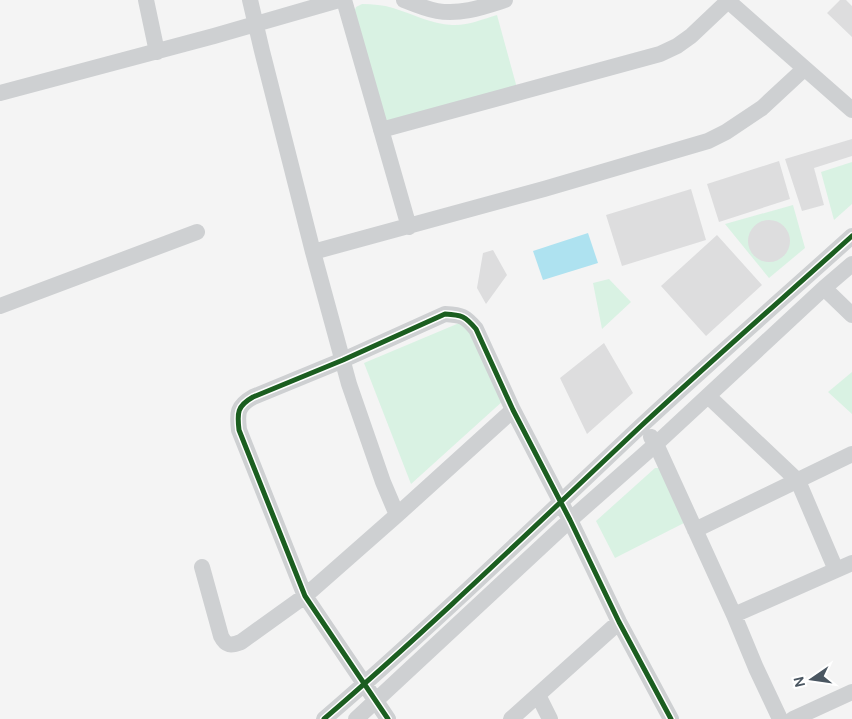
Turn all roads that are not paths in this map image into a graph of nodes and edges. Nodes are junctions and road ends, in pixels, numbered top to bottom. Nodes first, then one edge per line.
1 (146, 0) edge
2 (250, 0) edge
3 (339, 0) edge
4 (344, 0) edge
5 (404, 0) edge
6 (505, 0) edge
7 (727, 1) edge
8 (256, 24) junction
9 (157, 52) junction
10 (804, 69) junction
11 (0, 92) edge
12 (852, 110) edge
13 (381, 130) junction
14 (409, 227) junction
15 (197, 232) dead end
16 (852, 236) edge
17 (313, 252) junction
18 (852, 264) edge
19 (824, 288) junction
20 (0, 306) edge
21 (852, 315) edge
22 (343, 360) junction
23 (708, 396) junction
24 (513, 410) junction
25 (643, 425) junction
26 (656, 444) junction
27 (852, 454) edge
28 (798, 481) junction
29 (560, 503) junction
30 (398, 514) junction
31 (570, 520) junction
32 (695, 530) junction
33 (852, 563) edge
34 (202, 567) dead end
35 (836, 570) junction
36 (305, 596) junction
37 (734, 615) junction
38 (619, 622) junction
39 (364, 684) junction
40 (852, 692) edge
41 (538, 695) junction
42 (376, 701) junction
43 (324, 719) edge
44 (356, 719) edge
45 (388, 719) edge
46 (511, 719) edge
47 (550, 719) edge
48 (671, 719) edge
49 (780, 719) edge
50 (793, 719) edge

1 - 9 street
2 - 8 street
3 - 8 street
4 - 13 street
5 - 6 street
7 - 10 street
7 - 13 street
8 - 9 street
8 - 17 street
9 - 11 street
10 - 12 street
10 - 14 street
13 - 14 street
14 - 17 street
15 - 20 street
16 - 25 street
17 - 22 street
18 - 19 street
19 - 21 street
19 - 23 street
22 - 24 street
22 - 30 street
22 - 36 street
23 - 26 street
23 - 28 street
24 - 29 street
24 - 30 street
25 - 26 street
25 - 29 street
26 - 31 street
26 - 32 street
27 - 28 street
28 - 32 street
28 - 35 street
29 - 31 street
29 - 39 street
30 - 36 street
31 - 38 street
31 - 42 street
32 - 37 street
33 - 35 street
34 - 36 street
35 - 37 street
36 - 39 street
37 - 49 street
38 - 41 street
38 - 48 street
39 - 42 street
39 - 43 street
40 - 50 street
41 - 46 street
41 - 47 street
42 - 44 street
42 - 45 street

